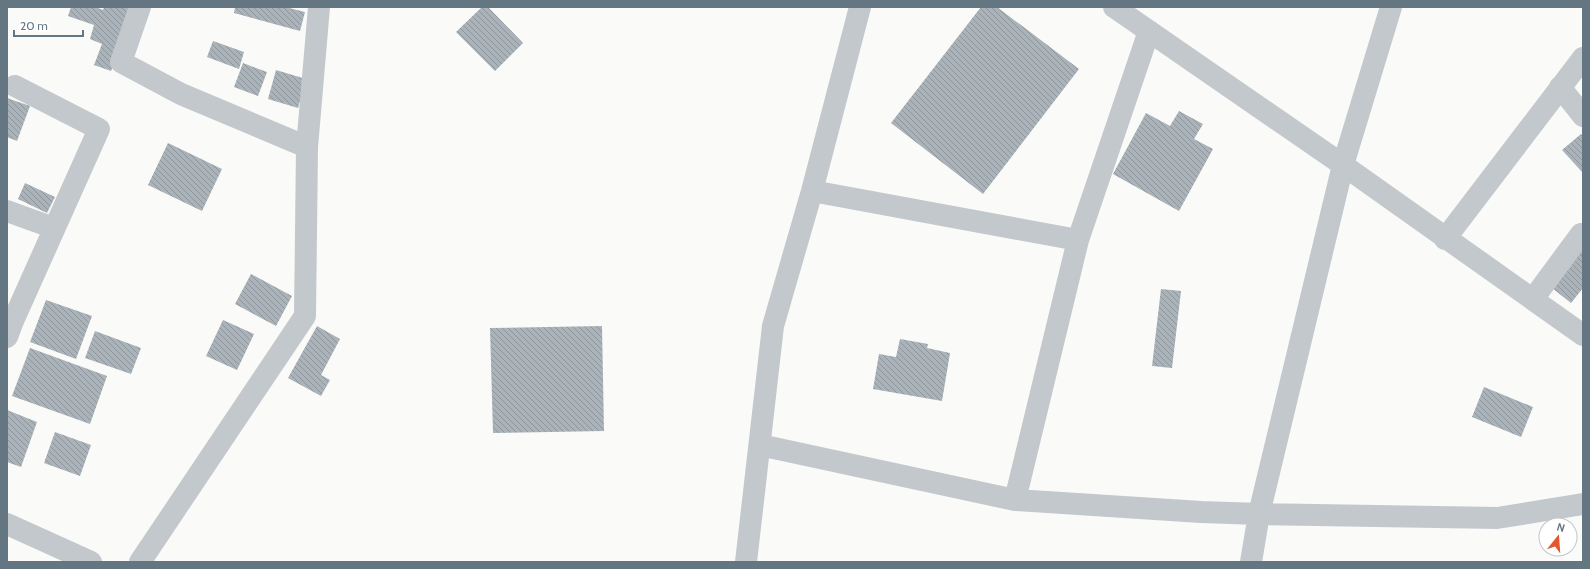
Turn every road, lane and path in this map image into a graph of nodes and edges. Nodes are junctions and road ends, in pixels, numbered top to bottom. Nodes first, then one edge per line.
1 (140, 7) edge
2 (319, 7) edge
3 (860, 7) edge
4 (1114, 7) edge
5 (1391, 7) edge
6 (1149, 31) junction
7 (1583, 58) edge
8 (15, 86) dead end
9 (1560, 87) junction
10 (1583, 116) edge
11 (307, 147) junction
12 (1343, 164) junction
13 (812, 191) junction
14 (7, 211) edge
15 (54, 228) junction
16 (1583, 235) edge
17 (1445, 238) junction
18 (1078, 240) junction
19 (1533, 299) junction
20 (9, 326) edge
21 (1583, 335) edge
22 (760, 444) junction
23 (1015, 500) junction
24 (1583, 504) edge
25 (1259, 514) junction
26 (7, 524) edge
27 (91, 562) edge
28 (140, 562) edge
29 (746, 562) edge
30 (1251, 562) edge

1 - 11 street
2 - 11 street
3 - 13 street
4 - 6 street
5 - 12 street
6 - 12 street
6 - 18 street
7 - 9 street
8 - 15 street
9 - 10 street
9 - 17 street
11 - 28 street
12 - 17 street
12 - 25 street
13 - 18 street
13 - 22 street
14 - 15 street
15 - 20 street
16 - 19 street
17 - 19 street
18 - 23 street
19 - 21 street
22 - 23 street
22 - 29 street
23 - 25 street
24 - 25 street
25 - 30 street
26 - 27 street

